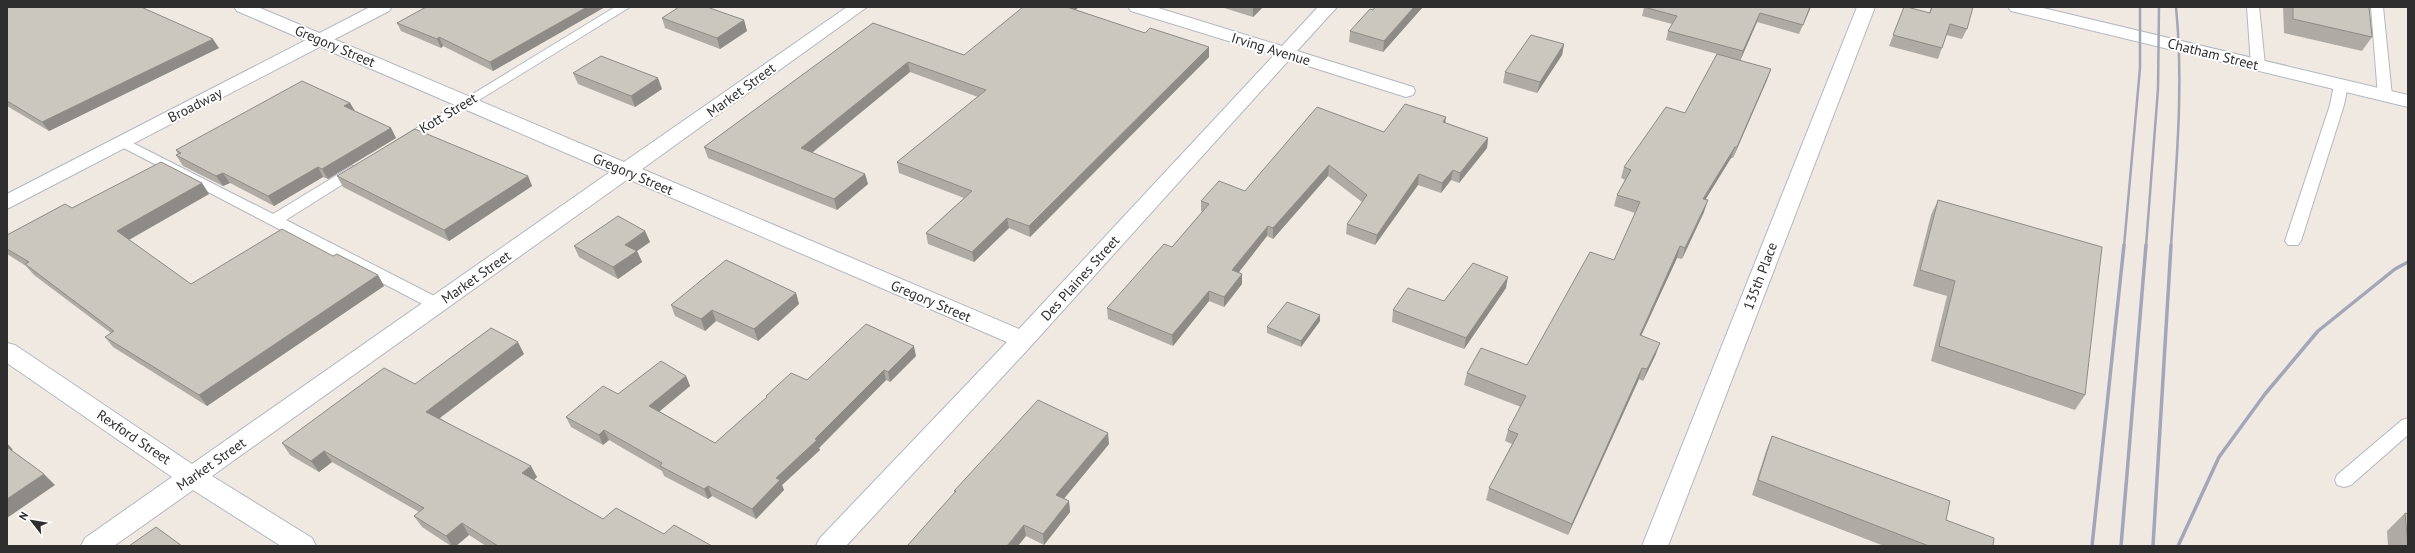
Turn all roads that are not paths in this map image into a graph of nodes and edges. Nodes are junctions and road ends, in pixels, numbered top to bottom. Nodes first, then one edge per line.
1 (243, 7) edge
2 (382, 7) edge
3 (624, 7) edge
4 (858, 7) edge
5 (1137, 7) edge
6 (1328, 7) edge
7 (1866, 7) edge
8 (2017, 7) edge
9 (2253, 7) edge
10 (2377, 7) edge
11 (320, 40) junction
12 (1285, 53) junction
13 (2258, 65) junction
14 (2341, 85) junction
15 (1406, 91) dead end
16 (2385, 96) junction
17 (2408, 101) edge
18 (465, 102) junction
19 (123, 142) junction
20 (386, 151) edge
21 (366, 163) edge
22 (627, 171) junction
23 (7, 202) edge
24 (274, 220) junction
25 (2293, 241) dead end
26 (438, 305) junction
27 (1023, 340) junction
28 (7, 351) edge
29 (2408, 425) edge
30 (192, 477) junction
31 (2344, 480) dead end
32 (94, 546) edge
33 (303, 546) edge
34 (829, 546) edge
35 (1655, 546) edge

1 - 11 street, Gregory Street
2 - 11 street, Broadway
3 - 18 lane, Kott Street
4 - 22 street, Market Street
5 - 12 street, Irving Avenue
6 - 12 street, Des Plaines Street
7 - 35 street, 135th Place
8 - 13 street, Chatham Street
9 - 13 lane
10 - 16 lane
11 - 18 street, Gregory Street
11 - 19 street, Broadway
12 - 15 street, Irving Avenue
12 - 27 street, Des Plaines Street
13 - 14 street, Chatham Street
14 - 16 street, Chatham Street
14 - 25 lane
16 - 17 street, Chatham Street
18 - 20 lane, Kott Street
18 - 22 street, Gregory Street
19 - 23 street, Broadway
19 - 24 lane
21 - 24 lane
22 - 26 street, Market Street
22 - 27 street, Gregory Street
24 - 26 lane
26 - 30 street, Market Street
27 - 34 street, Des Plaines Street
28 - 30 street, Rexford Street
29 - 31 lane
30 - 32 street, Market Street
30 - 33 street, Rexford Street

